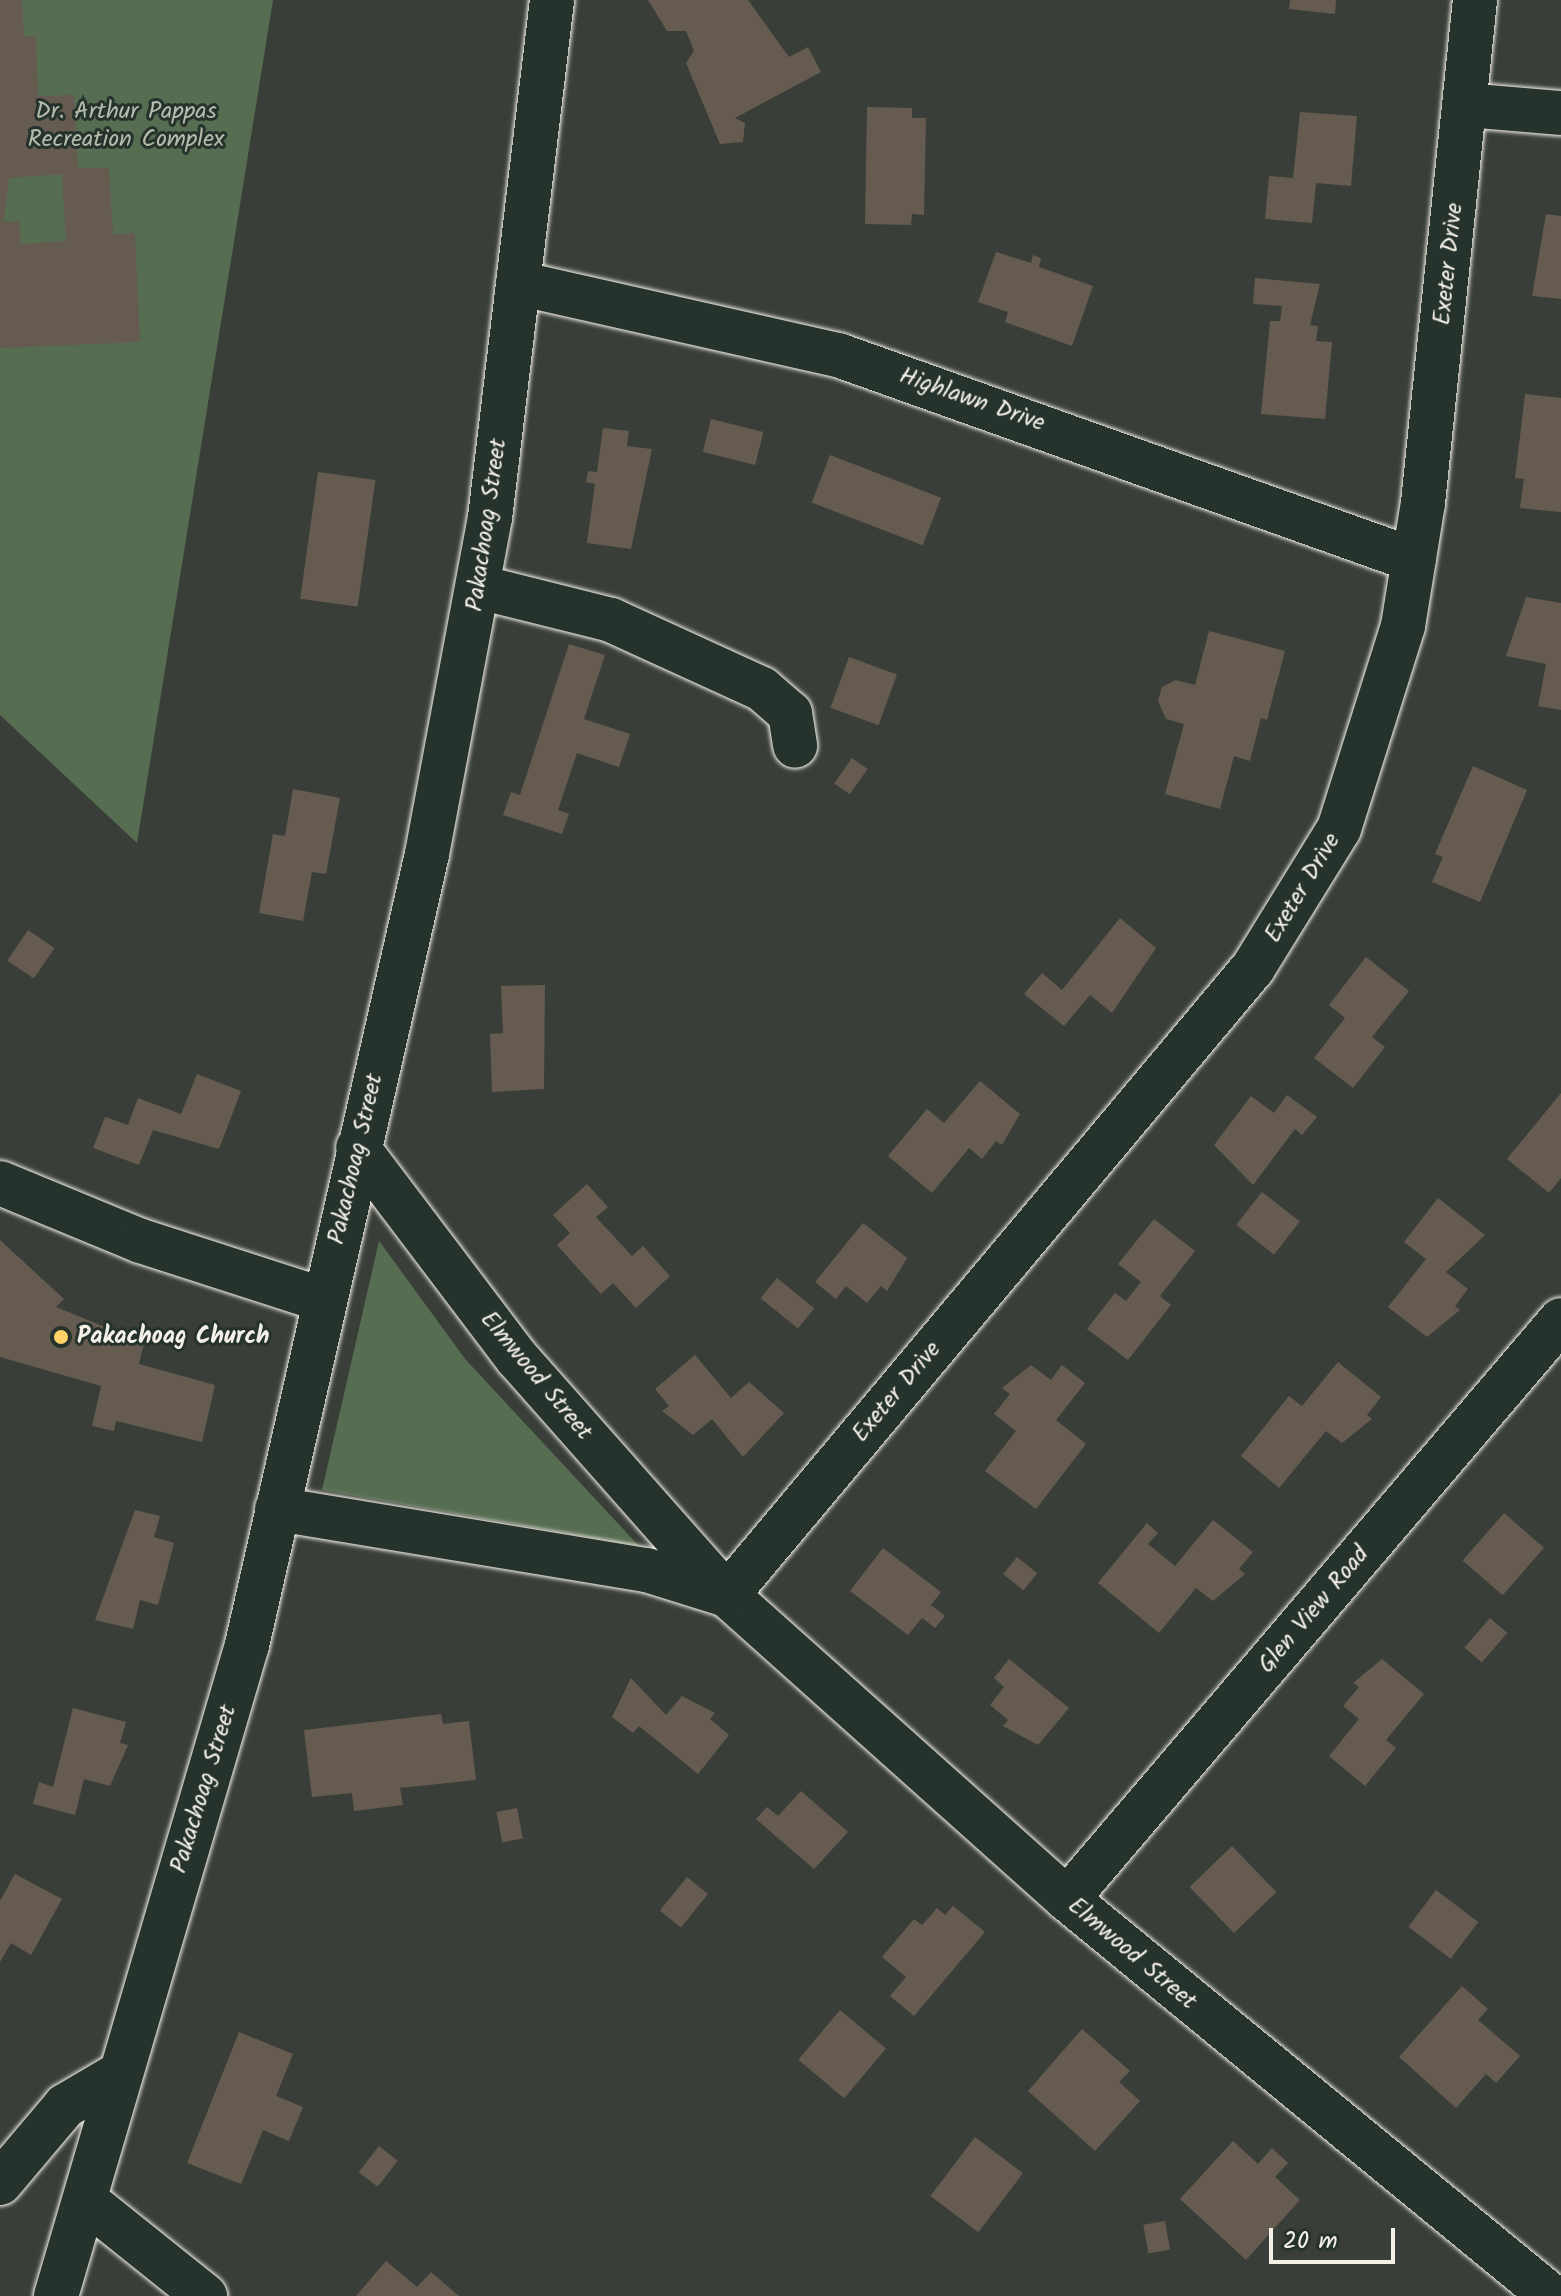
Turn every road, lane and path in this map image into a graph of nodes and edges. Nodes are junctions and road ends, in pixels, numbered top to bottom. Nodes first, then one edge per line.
1 (1475, 0) edge
2 (548, 2) edge
3 (1465, 105) junction
4 (1561, 113) edge
5 (518, 283) junction
6 (1414, 560) junction
7 (479, 587) junction
8 (795, 746) dead end
9 (358, 1148) junction
10 (0, 1183) edge
11 (324, 1300) junction
12 (1561, 1320) edge
13 (277, 1509) junction
14 (727, 1595) junction
15 (1067, 1899) junction
16 (121, 2073) junction
17 (0, 2183) edge
18 (85, 2200) junction
19 (56, 2296) edge
20 (205, 2296) edge
21 (1551, 2296) edge

1 - 3 street, Exeter Drive
2 - 5 street, Pakachoag Street
3 - 4 street
3 - 6 street, Exeter Drive
5 - 6 street, Highlawn Drive
5 - 7 street, Pakachoag Street
6 - 14 street, Exeter Drive
7 - 8 street
7 - 9 street, Pakachoag Street
9 - 11 street, Pakachoag Street
9 - 14 street, Elmwood Street
10 - 11 street
11 - 13 street, Pakachoag Street
12 - 15 street, Glen View Road
13 - 14 street, Elmwood Street
13 - 16 street, Pakachoag Street
14 - 15 street, Elmwood Street
15 - 21 street, Elmwood Street
16 - 17 street
16 - 18 street, Pakachoag Street
18 - 19 street, Pakachoag Street
18 - 20 street

